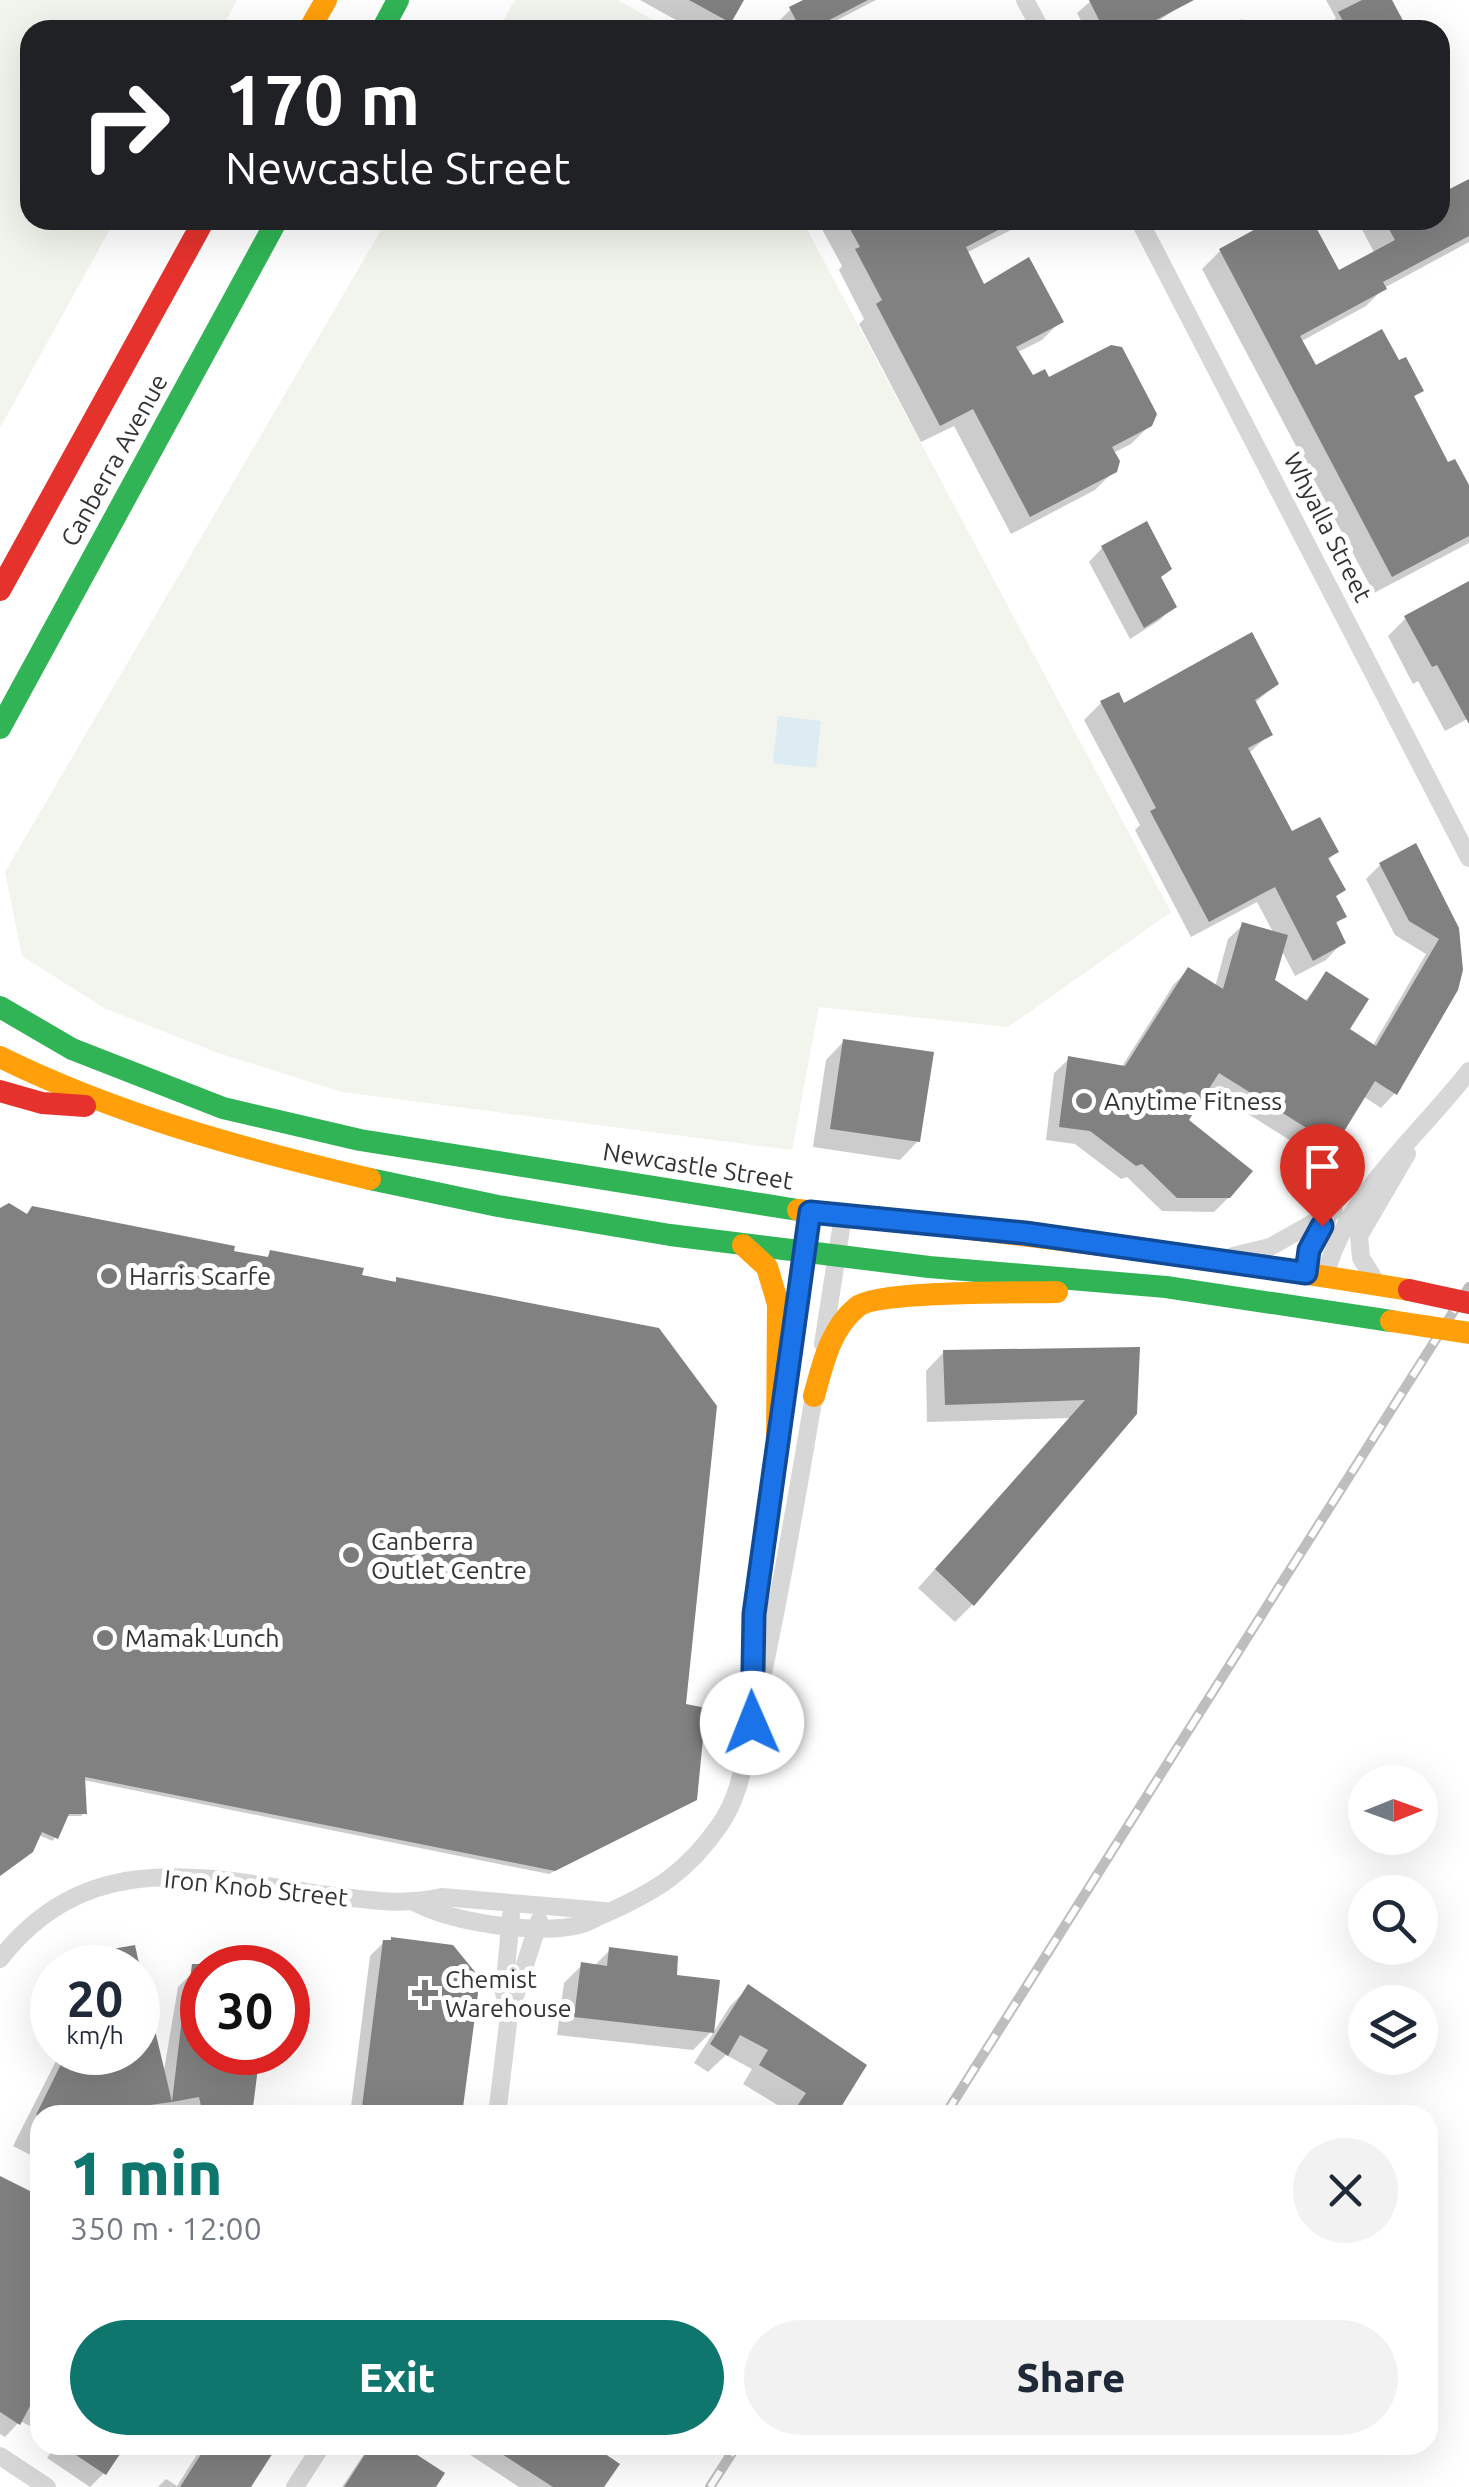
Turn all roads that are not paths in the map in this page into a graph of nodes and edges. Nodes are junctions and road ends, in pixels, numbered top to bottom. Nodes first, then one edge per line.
1 (198, 230) edge
2 (273, 230) edge
3 (1144, 230) edge
4 (0, 590) edge
5 (0, 728) edge
6 (1469, 858) edge
7 (0, 1006) edge
8 (0, 1057) edge
9 (1469, 1071) edge
10 (0, 1091) edge
11 (115, 1108) junction
12 (1419, 1132) junction
13 (1374, 1181) junction
14 (1334, 1211) junction
15 (810, 1212) junction
16 (843, 1216) junction
17 (742, 1245) junction
18 (805, 1252) junction
19 (838, 1256) junction
20 (1218, 1258) junction
21 (1315, 1274) junction
22 (1378, 1285) junction
23 (1162, 1287) junction
24 (1469, 1303) edge
25 (1310, 1306) junction
26 (1469, 1333) edge
27 (814, 1396) junction
28 (777, 1452) junction
29 (752, 1723) junction
30 (416, 1903) junction
31 (512, 1905) junction
32 (540, 1908) junction
33 (609, 1912) junction
34 (510, 1925) junction
35 (538, 1928) junction
36 (0, 1959) edge
37 (509, 2014) junction
38 (498, 2105) edge
39 (316, 2455) edge
40 (0, 2456) edge
41 (47, 2487) edge
42 (296, 2487) edge

1 - 4 main road, Canberra Avenue
2 - 5 main road, Canberra Avenue
3 - 6 street, Whyalla Street
7 - 15 main road, Newcastle Street
8 - 11 main road
9 - 12 street
10 - 11 main road
11 - 17 main road
12 - 13 street
12 - 22 street
13 - 14 street
13 - 21 street
14 - 20 street
14 - 21 street
15 - 16 main road, Newcastle Street
15 - 18 street, Iron Knob Street
16 - 19 street, Iron Knob Street
16 - 20 main road, Newcastle Street
17 - 18 main road
17 - 28 main road
18 - 19 main road
18 - 28 street, Iron Knob Street
19 - 23 main road
19 - 27 street, Iron Knob Street
20 - 21 main road, Newcastle Street
21 - 22 main road, Newcastle Street
21 - 25 main road
22 - 24 main road, Newcastle Street, bridge
23 - 25 main road
23 - 27 main road
25 - 26 main road, bridge
27 - 29 street, Iron Knob Street
28 - 29 street, Iron Knob Street
29 - 33 street, Iron Knob Street
30 - 31 street, Iron Knob Street
30 - 34 street, Iron Knob Street
30 - 36 street, Iron Knob Street
31 - 32 street, Iron Knob Street
31 - 34 street
32 - 33 street, Iron Knob Street
32 - 35 street
33 - 35 street, Iron Knob Street
34 - 35 street, Iron Knob Street
34 - 37 street
35 - 37 street
37 - 38 street
39 - 42 street
40 - 41 street

